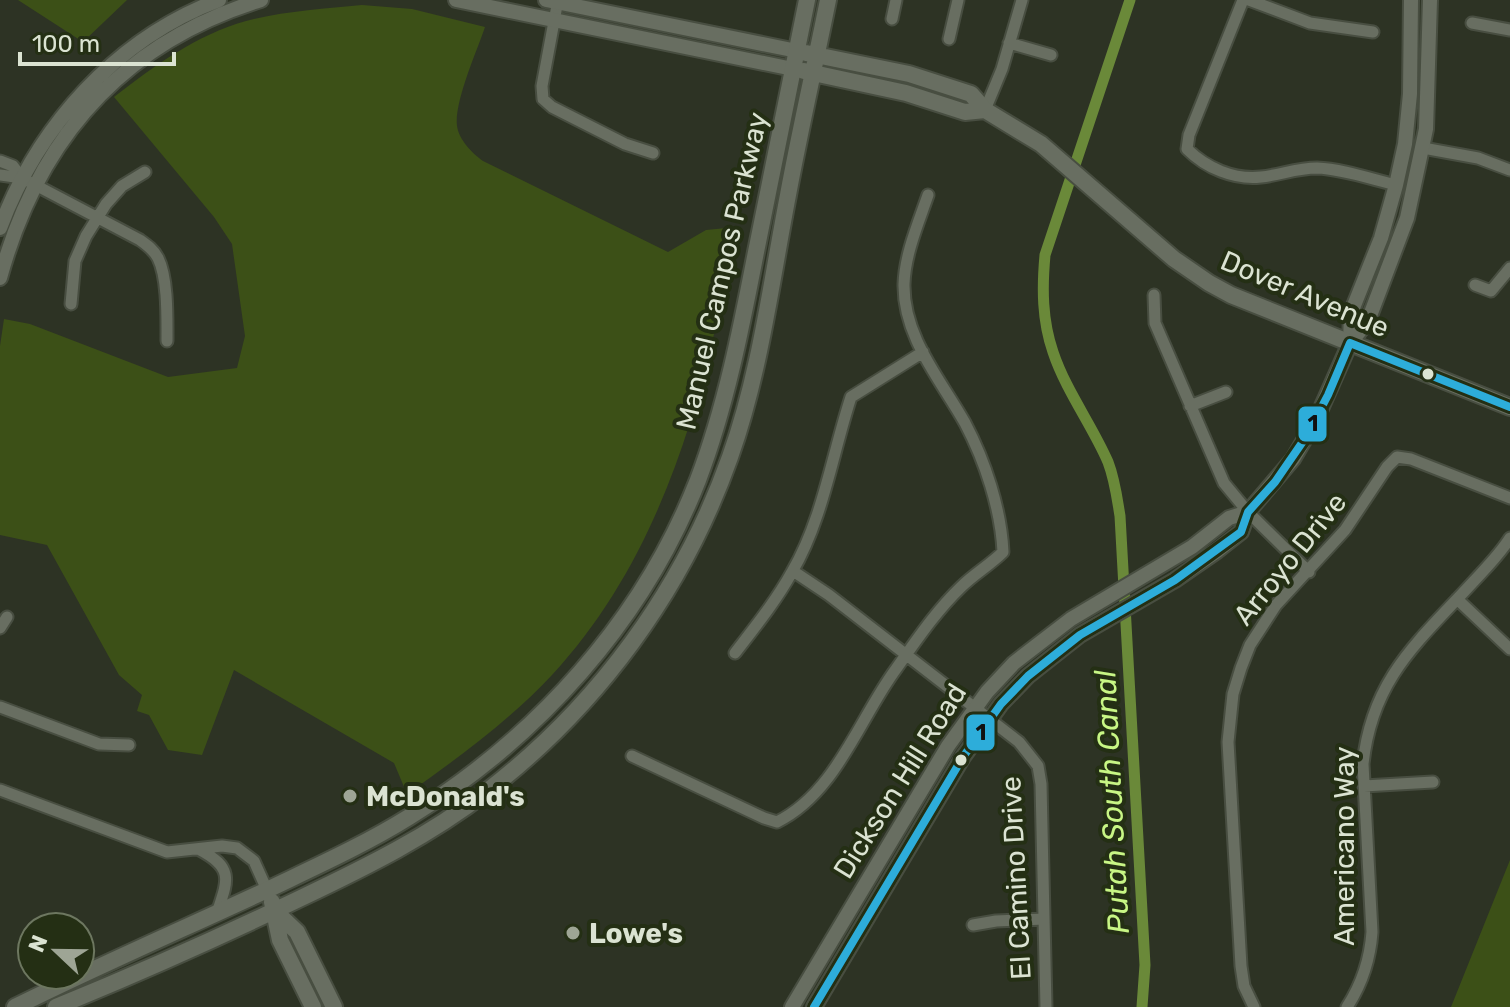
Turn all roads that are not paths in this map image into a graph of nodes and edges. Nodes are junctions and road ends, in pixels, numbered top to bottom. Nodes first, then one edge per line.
1 (219, 0) edge
2 (261, 0) edge
3 (456, 0) edge
4 (807, 0) edge
5 (828, 0) edge
6 (896, 0) edge
7 (958, 0) edge
8 (1022, 0) edge
9 (1246, 0) edge
10 (1411, 0) edge
11 (1430, 0) edge
12 (554, 1) edge
13 (892, 19) dead end
14 (555, 20) junction
15 (1472, 23) dead end
16 (1510, 30) edge
17 (1373, 32) dead end
18 (949, 39) dead end
19 (1009, 43) junction
20 (797, 51) junction
21 (817, 55) junction
22 (1051, 55) dead end
23 (793, 69) junction
24 (813, 73) junction
25 (985, 110) junction
26 (1423, 148) junction
27 (653, 153) dead end
28 (0, 161) edge
29 (1510, 170) edge
30 (145, 172) dead end
31 (0, 175) edge
32 (28, 181) junction
33 (1396, 185) junction
34 (928, 195) dead end
35 (98, 218) junction
36 (0, 228) edge
37 (1510, 268) edge
38 (0, 278) edge
39 (1475, 285) dead end
40 (1154, 295) dead end
41 (71, 304) dead end
42 (167, 341) dead end
43 (1350, 343) junction
44 (923, 352) junction
45 (1226, 392) dead end
46 (1190, 406) junction
47 (1510, 407) edge
48 (1510, 498) edge
49 (1248, 512) junction
50 (1510, 538) edge
51 (793, 571) junction
52 (1309, 572) junction
53 (1457, 599) junction
54 (7, 617) dead end
55 (0, 628) edge
56 (1510, 649) edge
57 (735, 653) dead end
58 (906, 654) junction
59 (0, 707) edge
60 (975, 707) junction
61 (989, 719) junction
62 (129, 745) dead end
63 (632, 756) dead end
64 (1433, 782) dead end
65 (1364, 786) junction
66 (0, 790) edge
67 (199, 850) junction
68 (267, 890) junction
69 (275, 911) junction
70 (217, 913) junction
71 (1044, 919) junction
72 (973, 925) dead end
73 (15, 1007) edge
74 (56, 1007) edge
75 (313, 1007) edge
76 (334, 1007) edge
77 (792, 1007) edge
78 (814, 1007) edge
79 (1046, 1007) edge
80 (1254, 1007) edge
81 (1347, 1007) edge

1 - 32 street
2 - 32 street
3 - 14 street
4 - 20 main road, Manuel Campos Parkway
5 - 21 main road, Manuel Campos Parkway
6 - 13 street
7 - 18 street
8 - 19 street
9 - 17 street
9 - 33 street
10 - 33 street, Dickson Hill Road
11 - 26 street, Dickson Hill Road
12 - 14 street
12 - 20 street
14 - 23 street
14 - 27 street
15 - 16 street
19 - 22 street
19 - 25 street
20 - 21 main road, Dover Avenue
20 - 23 main road, Manuel Campos Parkway
21 - 24 main road, Manuel Campos Parkway
21 - 25 main road, Dover Avenue
23 - 24 main road, Dover Avenue
23 - 68 main road, Manuel Campos Parkway
24 - 25 main road, Dover Avenue
24 - 69 main road, Manuel Campos Parkway
25 - 43 main road, Dover Avenue
26 - 29 street
26 - 43 street, Dickson Hill Road
28 - 32 street
30 - 35 street
31 - 32 street
32 - 35 street
32 - 36 street
32 - 38 street
33 - 43 street, Dickson Hill Road
34 - 44 street
35 - 41 street
35 - 42 street
37 - 39 street
40 - 46 street
43 - 47 main road, Dover Avenue
43 - 49 street, Dickson Hill Road
44 - 51 street
44 - 58 street
45 - 46 street
46 - 49 street
48 - 52 street, Arroyo Drive
49 - 52 street
49 - 60 street, Dickson Hill Road
49 - 61 street, Dickson Hill Road
50 - 53 street, Americano Way
51 - 57 street
51 - 58 street, El Camino Drive
52 - 80 street, Arroyo Drive
53 - 56 street
53 - 65 street, Americano Way
54 - 55 street
58 - 60 street, El Camino Drive
58 - 63 street
59 - 62 street
60 - 61 street, El Camino Drive
60 - 77 street, Dickson Hill Road
61 - 71 street, El Camino Drive
61 - 78 street, Dickson Hill Road
64 - 65 street
65 - 81 street, Americano Way
66 - 67 street
67 - 68 street
67 - 70 street
68 - 69 main road
68 - 70 main road, Manuel Campos Parkway
69 - 74 main road, Manuel Campos Parkway
69 - 75 main road
69 - 76 main road
70 - 73 main road, Manuel Campos Parkway
71 - 72 street
71 - 79 street, El Camino Drive

